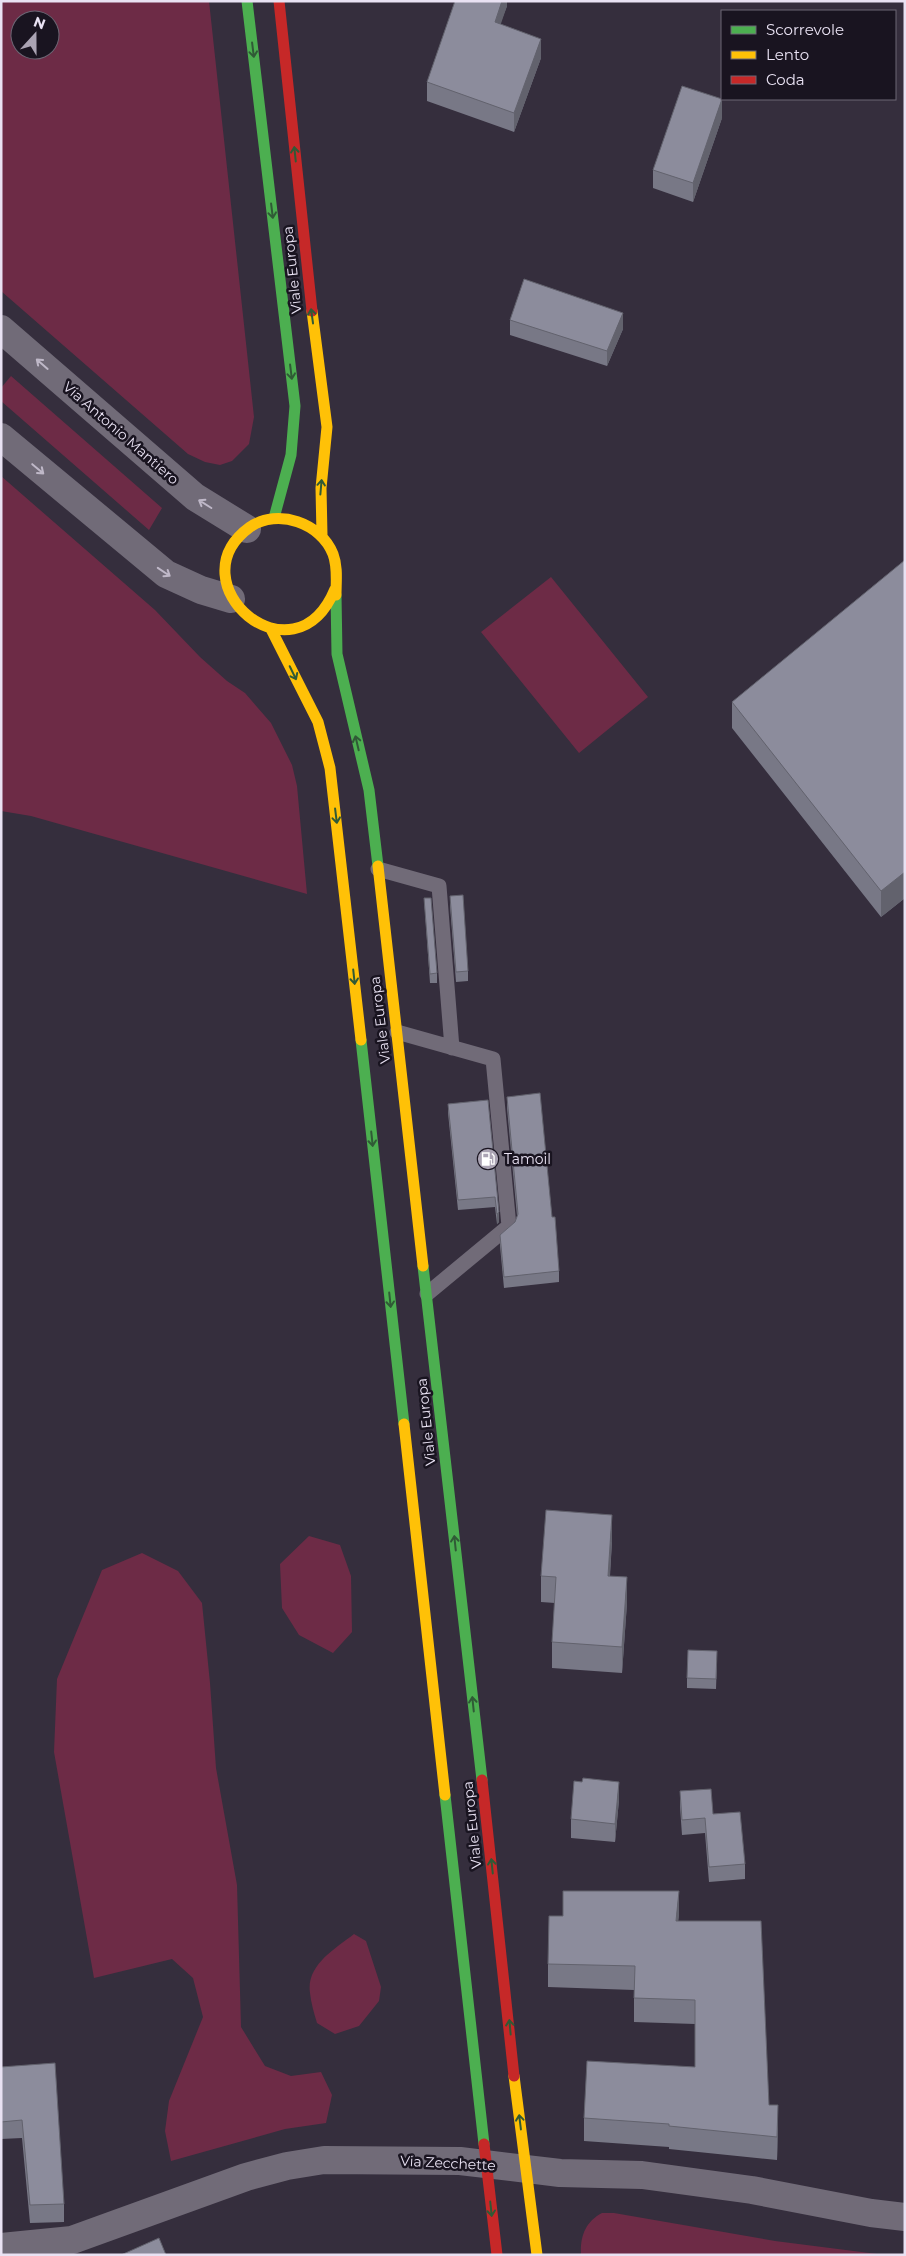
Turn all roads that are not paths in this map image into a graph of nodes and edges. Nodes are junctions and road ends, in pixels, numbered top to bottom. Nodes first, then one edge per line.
1 (247, 1) edge
2 (278, 1) edge
3 (1, 329) edge
4 (1, 438) edge
5 (274, 518) junction
6 (247, 529) junction
7 (322, 536) junction
8 (335, 589) junction
9 (230, 599) junction
10 (271, 629) junction
11 (378, 869) junction
12 (397, 1032) junction
13 (452, 1048) junction
14 (427, 1294) junction
15 (486, 2163) junction
16 (526, 2168) junction
17 (905, 2216) edge
18 (1, 2247) edge
19 (37, 2251) edge
20 (497, 2255) edge
21 (537, 2255) edge

1 -> 5 main road, Viale Europa
7 -> 2 main road, Viale Europa
6 -> 3 street, Via Antonio Mantiero
4 -> 9 street
5 - 6 main road, Viale Europa
5 - 7 main road, Viale Europa
6 - 9 main road, Viale Europa
7 - 8 main road, Viale Europa
8 - 10 main road, Viale Europa
11 -> 8 main road, Viale Europa
9 - 10 main road, Viale Europa
10 -> 15 main road, Viale Europa
11 - 12 main road, Viale Europa
11 - 13 lane
12 - 13 lane
12 - 14 main road, Viale Europa
13 - 14 lane
16 -> 14 main road, Viale Europa
15 - 16 street, Via Zecchette
15 - 19 street, Via Zecchette
15 -> 20 main road, Viale Europa
16 - 17 street, Via Zecchette
16 - 21 main road, Viale Europa
18 - 19 street, Via Zecchette

